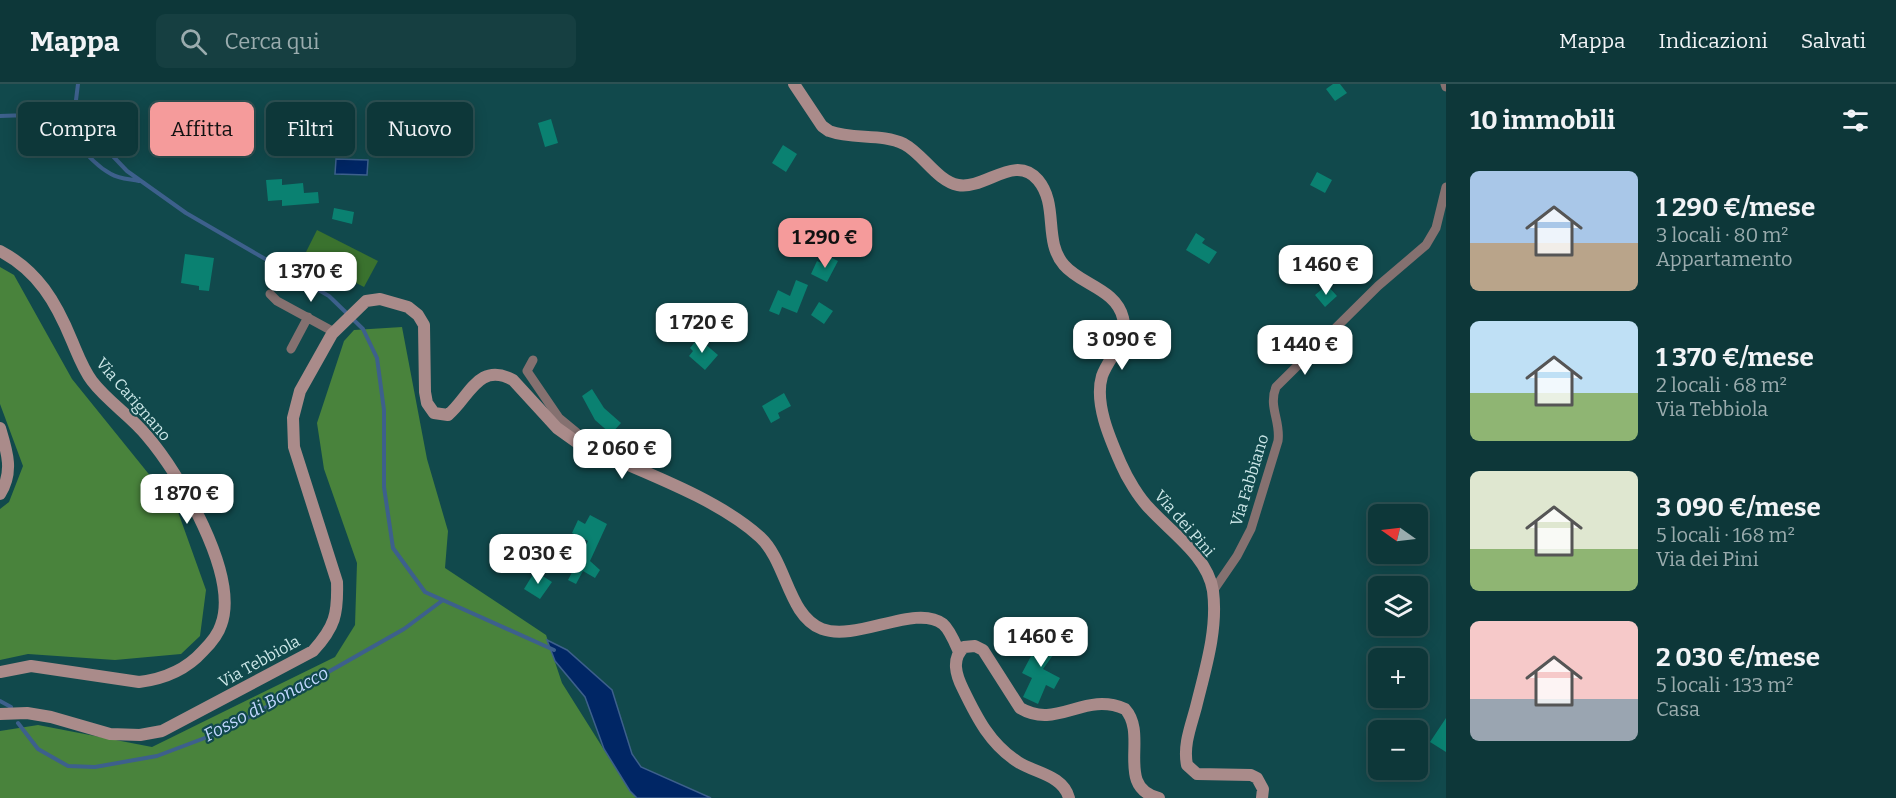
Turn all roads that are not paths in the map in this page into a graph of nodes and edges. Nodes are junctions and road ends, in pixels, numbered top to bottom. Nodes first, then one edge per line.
1 (794, 84) edge
2 (1446, 187) edge
3 (0, 251) edge
4 (270, 294) dead end
5 (308, 317) junction
6 (333, 333) junction
7 (291, 349) dead end
8 (533, 360) dead end
9 (0, 428) edge
10 (605, 455) junction
11 (0, 494) edge
12 (1213, 591) junction
13 (959, 652) junction
14 (0, 672) edge
15 (0, 714) edge
16 (1069, 798) edge
17 (1159, 798) edge
18 (1262, 798) edge

1 - 12 main road, Via dei Pini
2 - 12 street, Via Fabbiano
3 - 14 main road, Via Carignano
4 - 5 street
5 - 6 street
5 - 7 street
6 - 10 main road, Via Tebbiola
6 - 15 main road, Via Tebbiola
8 - 10 street
9 - 11 main road
10 - 13 main road
12 - 18 main road, Via dei Pini
13 - 16 main road
13 - 17 main road

